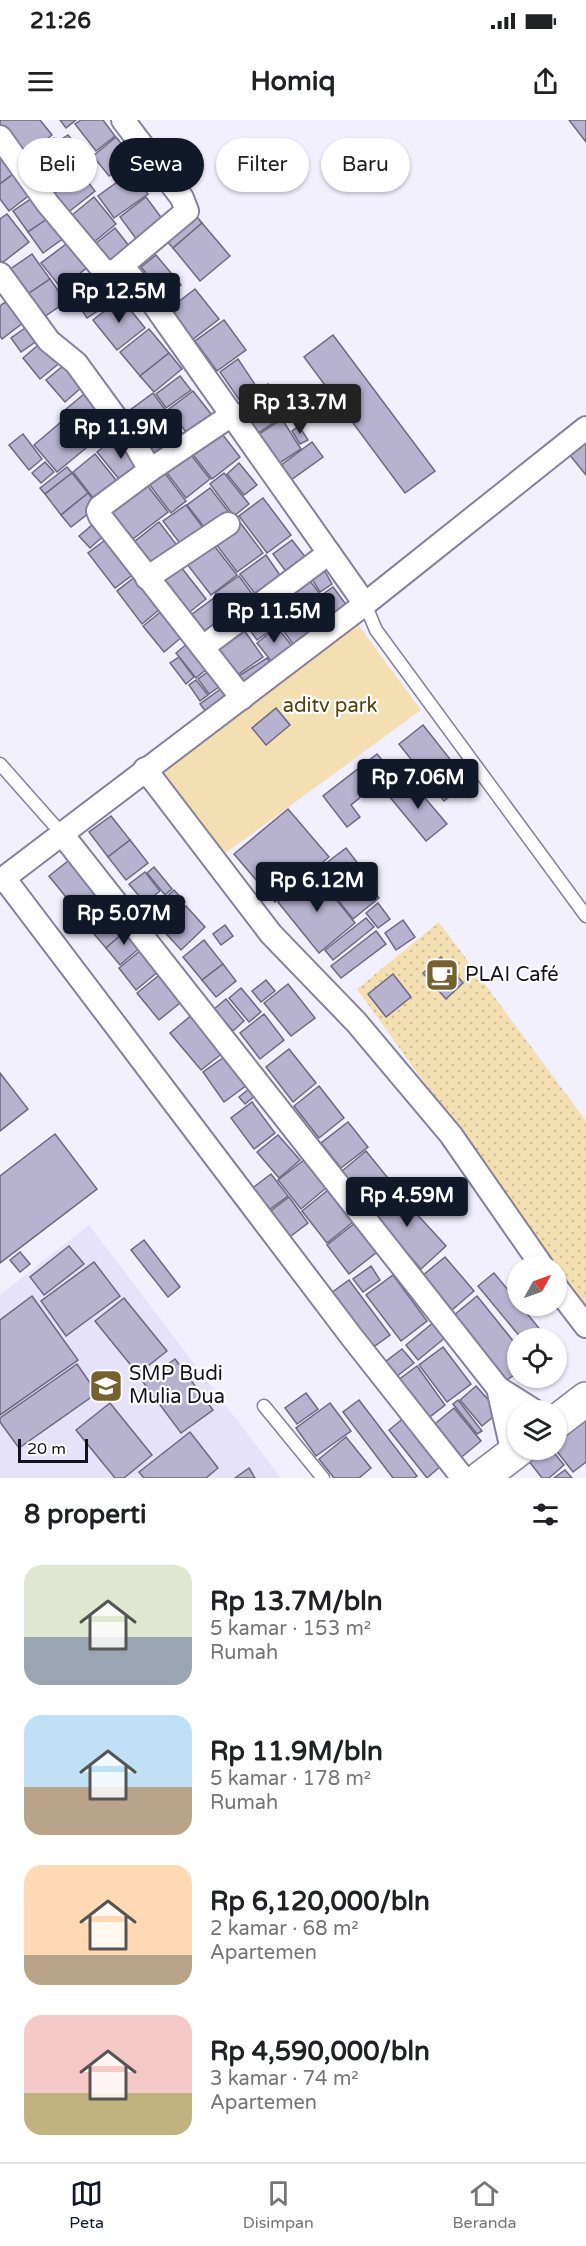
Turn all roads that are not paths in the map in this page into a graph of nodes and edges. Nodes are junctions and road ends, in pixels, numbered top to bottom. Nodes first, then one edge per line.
1 (123, 120) edge
2 (0, 137) edge
3 (113, 273) junction
4 (0, 274) edge
5 (233, 414) junction
6 (586, 428) edge
7 (150, 470) junction
8 (228, 524) dead end
9 (329, 553) junction
10 (147, 578) junction
11 (365, 604) junction
12 (203, 647) junction
13 (242, 698) junction
14 (0, 764) edge
15 (145, 769) junction
16 (62, 834) junction
17 (2, 879) edge
18 (586, 916) edge
19 (535, 1256) edge
20 (567, 1301) edge
21 (586, 1326) edge
22 (498, 1388) junction
23 (586, 1399) edge
24 (517, 1400) edge
25 (264, 1406) dead end
26 (567, 1414) edge
27 (507, 1420) edge
28 (507, 1458) edge
29 (323, 1478) edge
30 (463, 1478) edge
31 (481, 1478) edge

1 - 3 street
2 - 3 street
3 - 5 street
4 - 7 street
5 - 7 street
5 - 9 street
6 - 11 street
7 - 10 street
8 - 10 street
9 - 11 street
9 - 12 street
10 - 12 street
11 - 13 street
11 - 18 lane
12 - 13 street
13 - 15 street
14 - 16 lane
15 - 16 street
15 - 19 street
16 - 17 street
16 - 22 street
17 - 30 street
20 - 21 street
22 - 24 street
22 - 27 street
23 - 26 main road
25 - 29 lane
28 - 31 main road

